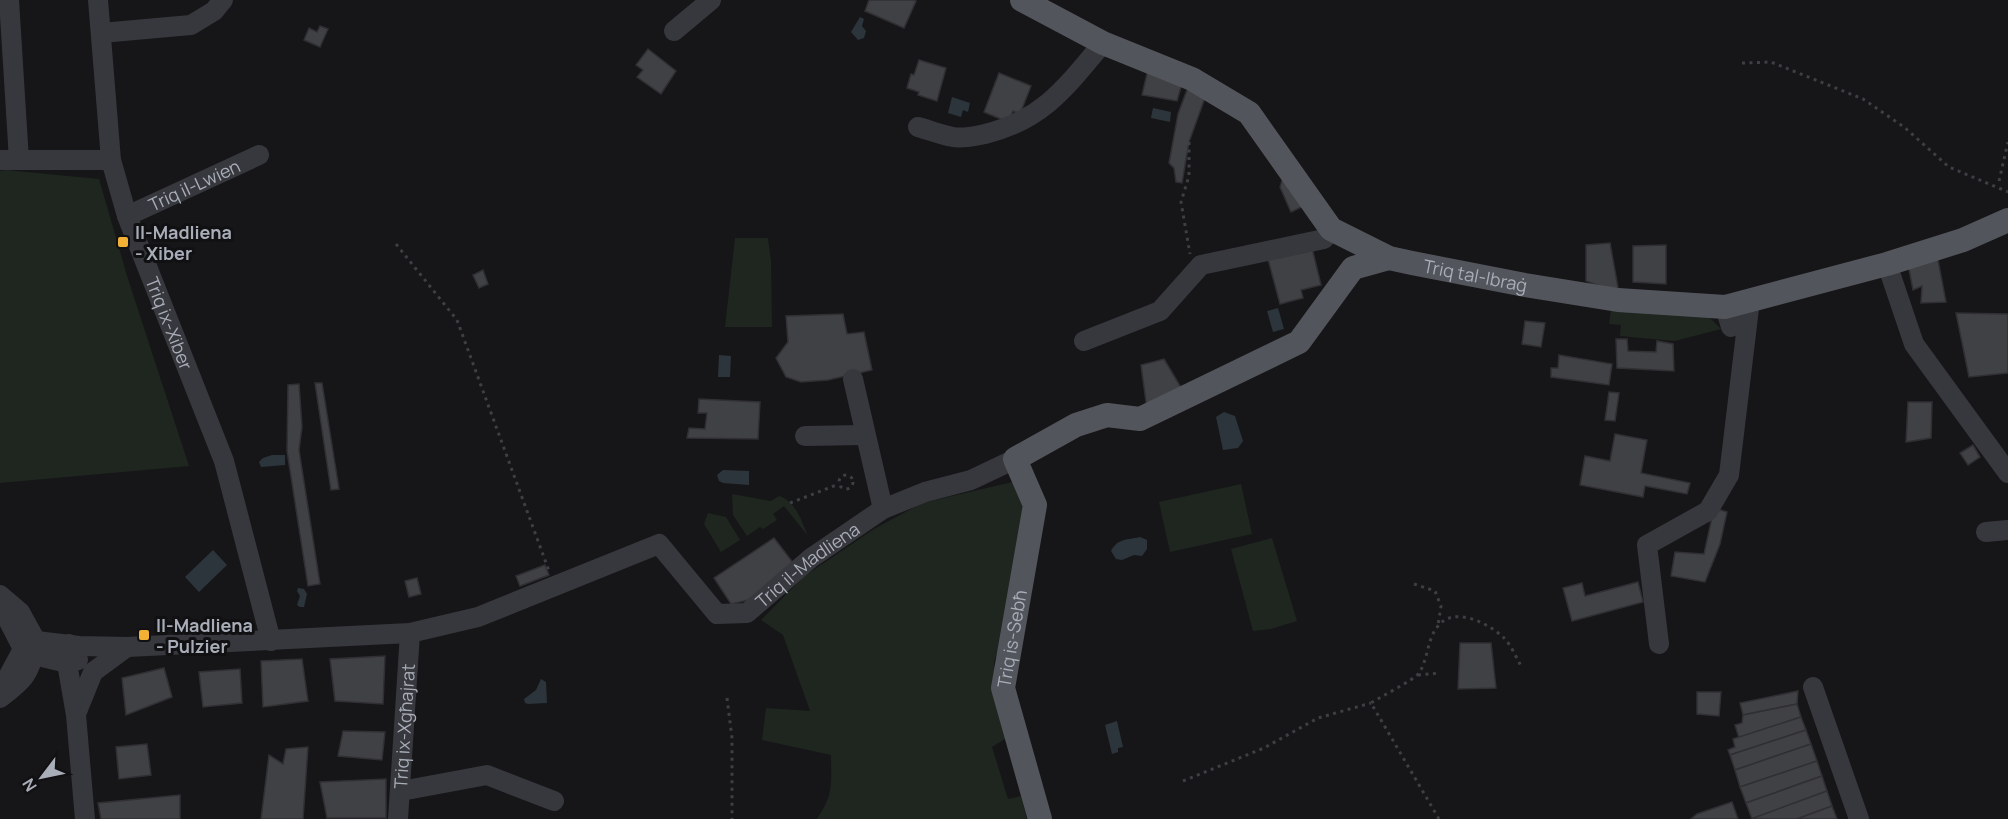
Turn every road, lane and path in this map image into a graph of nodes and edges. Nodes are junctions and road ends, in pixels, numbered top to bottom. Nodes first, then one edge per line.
1 (9, 0) edge
2 (98, 0) edge
3 (223, 0) edge
4 (711, 0) edge
5 (1022, 0) edge
6 (674, 31) dead end
7 (101, 33) junction
8 (1103, 43) junction
9 (1742, 63) dead end
10 (918, 127) dead end
11 (1189, 142) dead end
12 (2008, 142) edge
13 (259, 155) dead end
14 (9, 160) edge
15 (111, 160) junction
16 (2000, 181) dead end
17 (2008, 192) edge
18 (127, 216) junction
19 (2008, 220) edge
20 (1331, 229) junction
21 (396, 244) dead end
22 (1389, 258) junction
23 (1887, 264) junction
24 (1353, 268) junction
25 (1193, 274) junction
26 (1750, 300) junction
27 (1084, 341) dead end
28 (853, 379) dead end
29 (864, 435) junction
30 (805, 436) dead end
31 (1015, 459) junction
32 (2008, 473) edge
33 (839, 484) junction
34 (790, 503) dead end
35 (883, 509) junction
36 (2008, 530) edge
37 (1986, 532) dead end
38 (1414, 584) dead end
39 (555, 587) junction
40 (0, 595) edge
41 (0, 604) edge
42 (1438, 625) junction
43 (410, 633) junction
44 (271, 641) junction
45 (1659, 644) dead end
46 (127, 646) junction
47 (31, 648) junction
48 (74, 653) junction
49 (1521, 666) dead end
50 (1440, 673) dead end
51 (1418, 675) junction
52 (87, 685) junction
53 (1813, 687) dead end
54 (0, 692) edge
55 (0, 698) edge
56 (727, 698) dead end
57 (1371, 703) junction
58 (75, 715) junction
59 (1183, 781) dead end
60 (401, 790) junction
61 (554, 801) dead end
62 (85, 819) edge
63 (398, 819) edge
64 (732, 819) edge
65 (1040, 819) edge
66 (1439, 819) edge
67 (1859, 819) edge

1 - 14 street
2 - 7 street, Triq ix-Xiber
3 - 7 street
4 - 6 street
5 - 8 main road, Triq tal-Ibraġ
7 - 15 street, Triq ix-Xiber
8 - 10 street
8 - 20 main road, Triq tal-Ibraġ
9 - 17 path
11 - 25 path
12 - 16 path
13 - 18 street, Triq il-Lwien
14 - 15 street
15 - 18 street, Triq ix-Xiber
18 - 44 street, Triq ix-Xiber
19 - 23 main road, Triq tal-Ibraġ
20 - 22 main road, Triq tal-Ibraġ
20 - 24 main road
20 - 25 street
21 - 39 path
22 - 24 main road
22 - 26 main road, Triq tal-Ibraġ
23 - 26 main road, Triq tal-Ibraġ
23 - 32 street
24 - 31 main road, Triq il-Madliena
25 - 27 street
26 - 45 street
28 - 29 street
29 - 30 street
29 - 35 street
31 - 35 street, Triq il-Madliena
31 - 65 main road, Triq is-Sebħ
33 - 33 path
33 - 34 path
35 - 39 street, Triq il-Madliena
36 - 37 street
38 - 42 path
39 - 43 street, Triq il-Madliena
40 - 47 street
41 - 47 street
42 - 49 path
42 - 51 path
43 - 44 street, Triq il-Madliena
43 - 60 street, Triq ix-Xgħajrat
44 - 46 street, Triq il-Madliena
46 - 48 street, Triq il-Madliena
46 - 52 street
47 - 48 street, Triq il-Madliena
47 - 54 street
47 - 55 street
48 - 52 street
48 - 58 street
50 - 51 path
51 - 57 path
52 - 58 street
53 - 67 street
56 - 64 path
57 - 59 path
57 - 66 path
58 - 62 street
60 - 61 street
60 - 63 street, Triq ix-Xgħajrat

